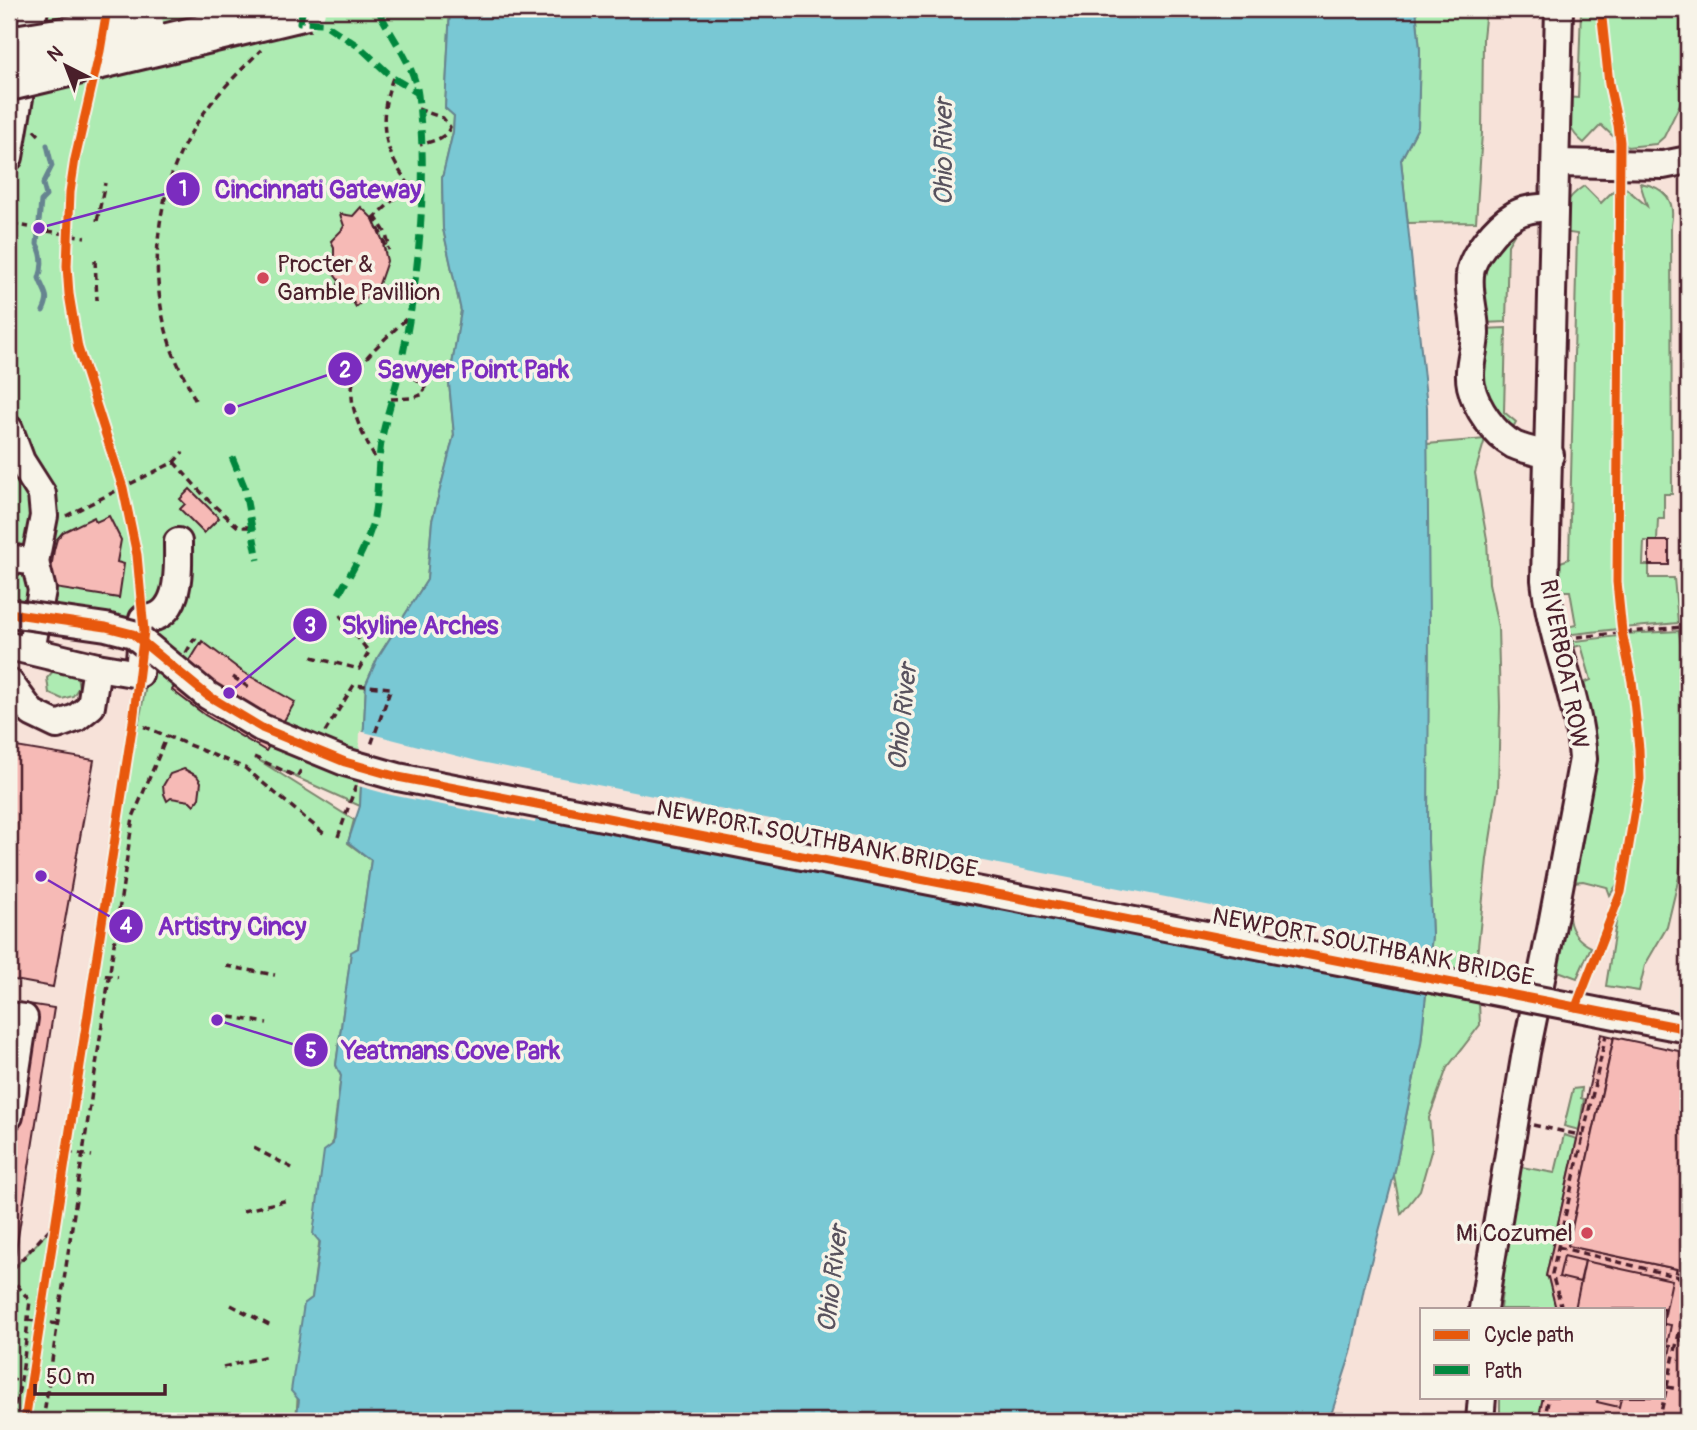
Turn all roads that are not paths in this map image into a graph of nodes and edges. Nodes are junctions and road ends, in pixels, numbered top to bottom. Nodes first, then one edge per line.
1 (34, 9) edge
2 (1559, 9) edge
3 (306, 10) edge
4 (9, 46) edge
5 (9, 81) edge
6 (9, 157) edge
7 (1688, 160) edge
8 (1556, 163) junction
9 (1554, 207) junction
10 (9, 429) edge
11 (1550, 455) junction
12 (178, 542) dead end
13 (9, 558) edge
14 (35, 562) junction
15 (9, 613) edge
16 (20, 648) edge
17 (97, 667) junction
18 (9, 682) edge
19 (9, 1016) edge
20 (1688, 1029) edge
21 (9, 1116) edge
22 (1482, 1308) edge
23 (1482, 1398) edge
24 (1480, 1421) edge

1 - 6 street
2 - 8 street, RIVERBOAT ROW
3 - 4 highway, bridge
3 - 5 highway, bridge
7 - 8 street
8 - 9 street, RIVERBOAT ROW
9 - 11 street, RIVERBOAT ROW
9 - 11 street
10 - 14 street
11 - 22 street, RIVERBOAT ROW
12 - 17 street
13 - 14 street
14 - 16 street
15 - 20 street, NEWPORT SOUTHBANK BRIDGE, bridge
16 - 17 street
17 - 18 street
19 - 21 street
23 - 24 street

